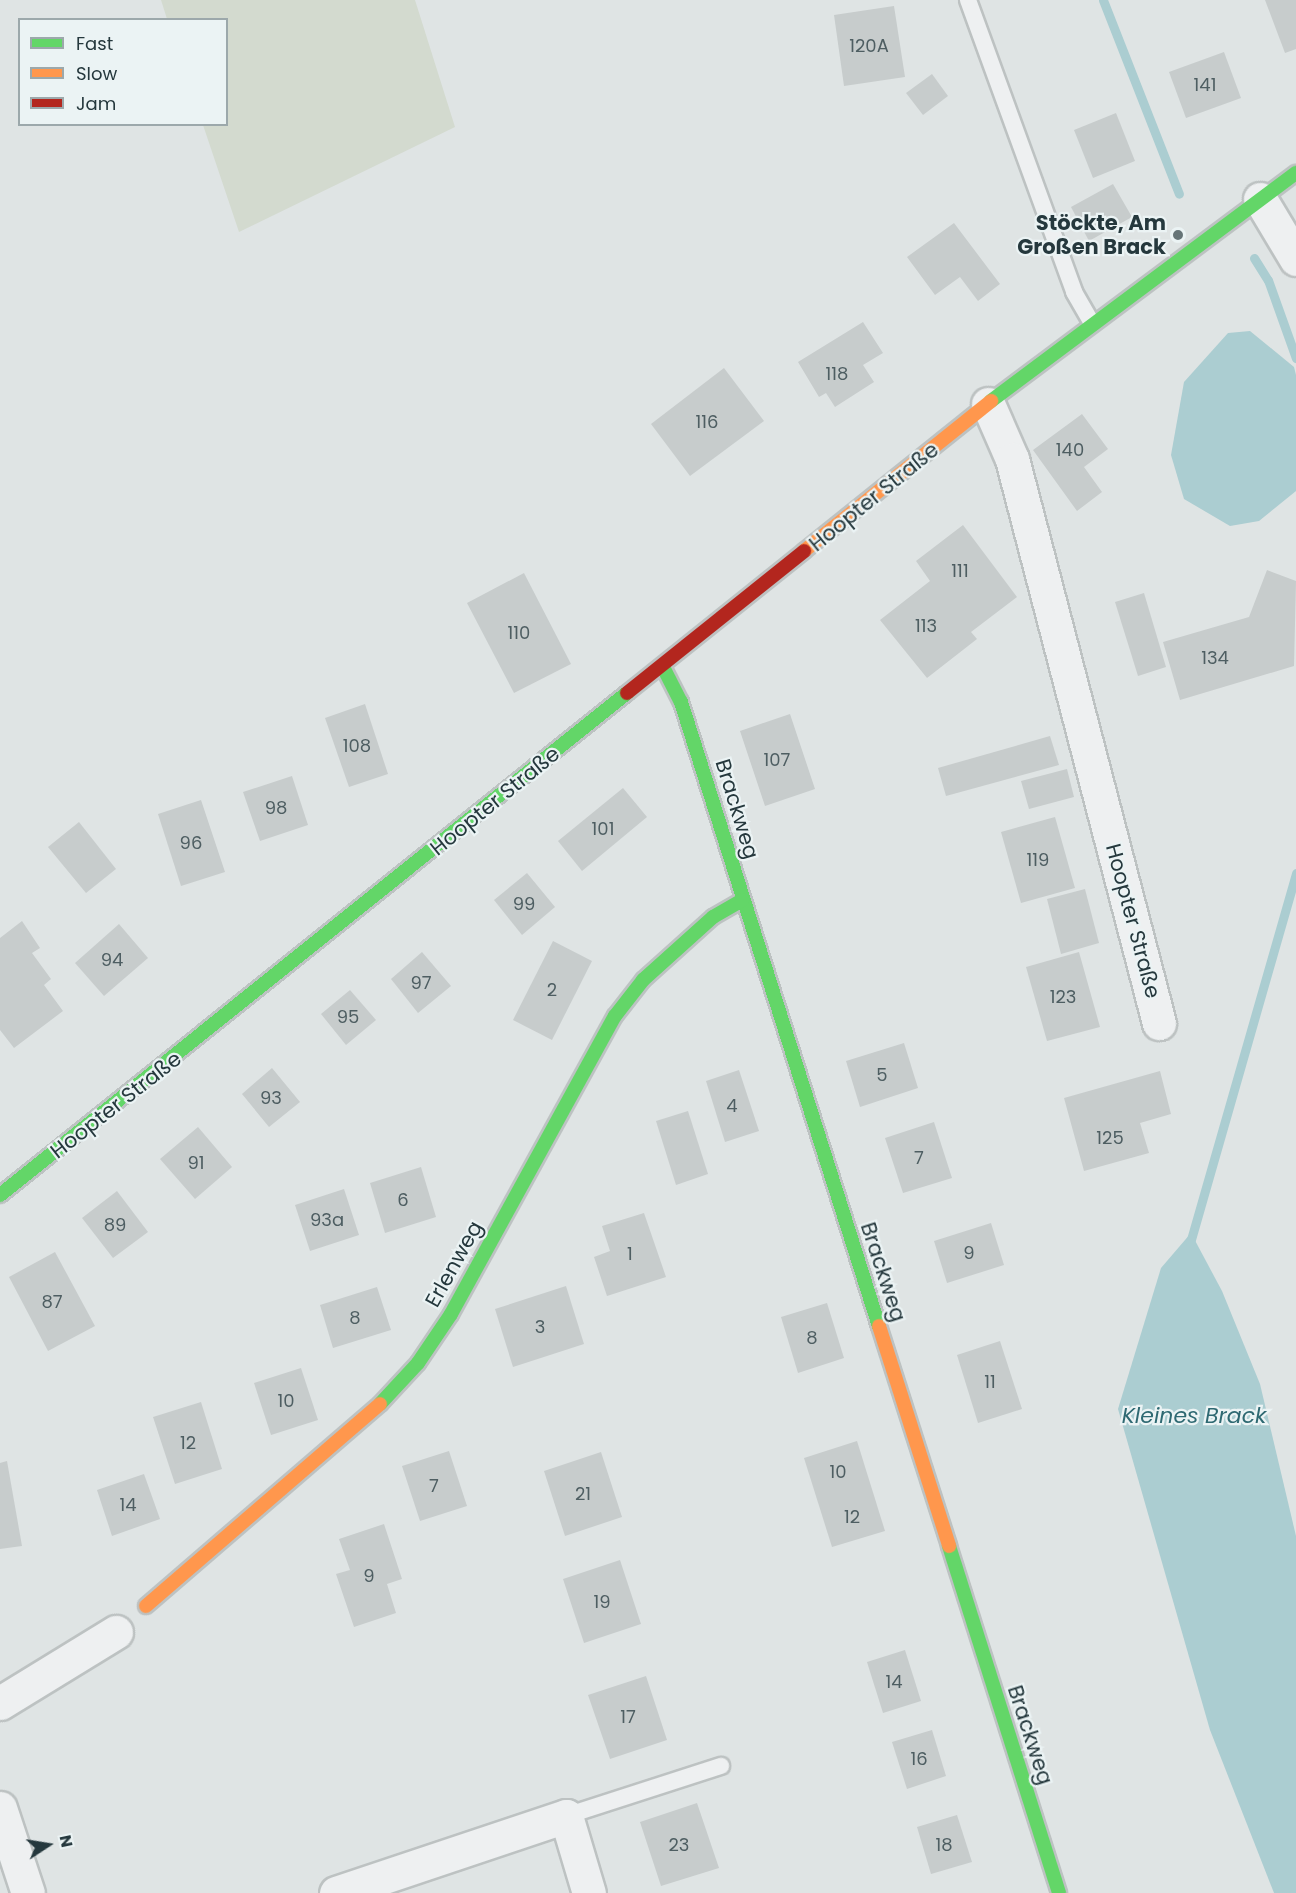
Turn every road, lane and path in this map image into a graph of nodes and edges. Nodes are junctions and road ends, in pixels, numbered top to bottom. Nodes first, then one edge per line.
1 (968, 0) edge
2 (1296, 173) edge
3 (1260, 198) junction
4 (1296, 259) edge
5 (1092, 323) junction
6 (988, 404) junction
7 (663, 667) junction
8 (743, 900) junction
9 (1159, 1023) dead end
10 (0, 1195) edge
11 (146, 1606) dead end
12 (116, 1632) dead end
13 (0, 1703) edge
14 (721, 1766) dead end
15 (0, 1808) edge
16 (566, 1816) junction
17 (28, 1893) edge
18 (336, 1893) edge
19 (590, 1893) edge
20 (1059, 1893) edge

1 - 5 lane
2 - 3 street, Hoopter Straße
3 - 4 street
3 - 5 street, Hoopter Straße
5 - 6 street, Hoopter Straße
6 - 7 street, Hoopter Straße
6 - 9 street, Hoopter Straße
7 - 8 street, Brackweg
7 - 10 street, Hoopter Straße
8 - 11 street, Erlenweg
8 - 20 street, Brackweg
12 - 13 street
14 - 16 lane
15 - 17 street
16 - 18 street
16 - 19 street

